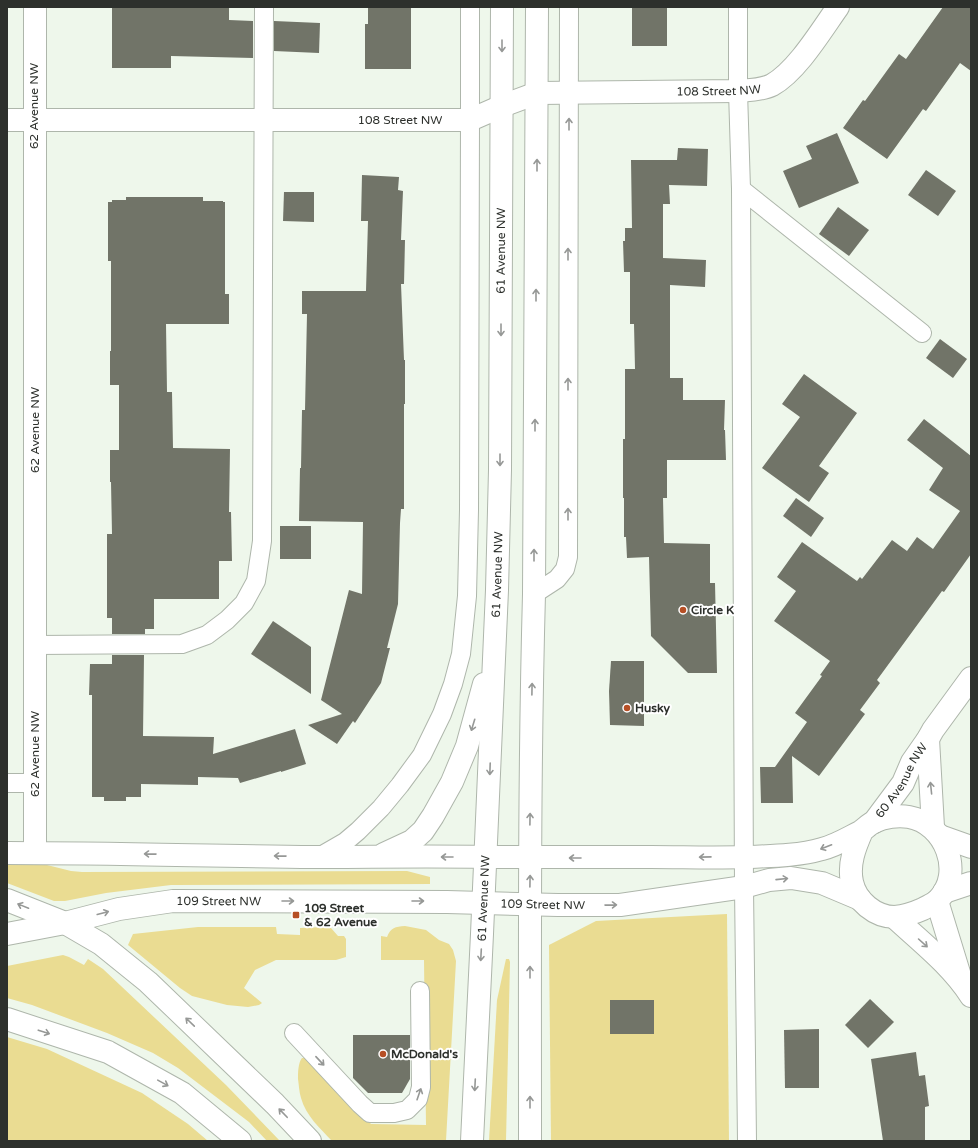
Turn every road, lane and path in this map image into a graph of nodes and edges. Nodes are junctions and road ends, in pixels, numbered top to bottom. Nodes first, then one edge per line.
1 (35, 7) edge
2 (264, 7) edge
3 (470, 7) edge
4 (502, 7) edge
5 (537, 7) edge
6 (569, 7) edge
7 (738, 7) edge
8 (838, 7) edge
9 (738, 91) junction
10 (569, 92) junction
11 (537, 93) junction
12 (502, 106) junction
13 (7, 120) edge
14 (34, 120) junction
15 (264, 120) junction
16 (470, 120) junction
17 (741, 189) junction
18 (922, 333) dead end
19 (498, 590) junction
20 (534, 594) junction
21 (35, 645) junction
22 (971, 678) edge
23 (928, 739) junction
24 (7, 783) edge
25 (35, 783) junction
26 (868, 826) junction
27 (937, 832) junction
28 (971, 847) edge
29 (7, 853) edge
30 (35, 853) junction
31 (378, 856) junction
32 (319, 857) junction
33 (486, 857) junction
34 (744, 857) junction
35 (530, 858) junction
36 (971, 883) edge
37 (744, 887) junction
38 (941, 896) junction
39 (860, 899) junction
40 (7, 900) edge
41 (484, 902) junction
42 (530, 904) junction
43 (894, 917) junction
44 (66, 923) junction
45 (7, 934) edge
46 (967, 990) edge
47 (420, 991) dead end
48 (7, 1019) edge
49 (294, 1033) dead end
50 (240, 1141) edge
51 (310, 1141) edge
52 (472, 1141) edge
53 (530, 1141) edge
54 (747, 1141) edge

1 - 14 main road, 62 Avenue NW
2 - 15 lane
3 - 16 lane
4 -> 12 main road, 61 Avenue NW
5 - 11 main road
6 - 10 lane
7 - 9 lane
8 - 9 main road, 108 Street NW
9 - 10 main road, 108 Street NW
9 - 17 lane
10 - 11 main road, 108 Street NW
20 -> 10 lane
11 - 12 main road, 108 Street NW
20 -> 11 main road
12 - 16 main road, 108 Street NW
12 -> 19 main road, 61 Avenue NW
13 - 14 main road, 108 Street NW
14 - 15 main road, 108 Street NW
14 - 21 main road, 62 Avenue NW
15 - 16 main road, 108 Street NW
15 - 21 lane
16 - 32 lane
17 - 18 lane
17 - 34 lane
19 -> 31 main road
19 -> 33 main road, 61 Avenue NW
35 -> 20 main road
21 - 25 main road, 62 Avenue NW
22 - 23 main road, 60 Avenue NW
23 - 26 main road, 60 Avenue NW
27 -> 23 main road, 60 Avenue NW
24 - 25 lane
25 - 30 main road, 62 Avenue NW
26 - 27 main road
26 -> 34 main road
26 - 39 main road
27 - 28 main road
27 - 38 main road
29 - 30 main road
32 -> 30 main road
31 - 32 main road
33 -> 31 main road
33 - 35 main road
33 - 41 main road, 61 Avenue NW
34 -> 35 main road
34 - 37 lane
42 -> 35 main road
36 - 38 main road
37 -> 39 main road, 109 Street NW
42 -> 37 main road, 109 Street NW
37 - 54 lane
38 - 43 main road
38 - 46 main road
39 - 43 main road
44 -> 40 main road
41 - 42 main road, 109 Street NW
44 -> 41 main road, 109 Street NW
41 -> 52 main road, 61 Avenue NW
53 -> 42 main road
43 -> 46 main road
44 - 45 main road, 109 Street NW
51 -> 44 main road
49 -> 47 lane
48 -> 50 main road

